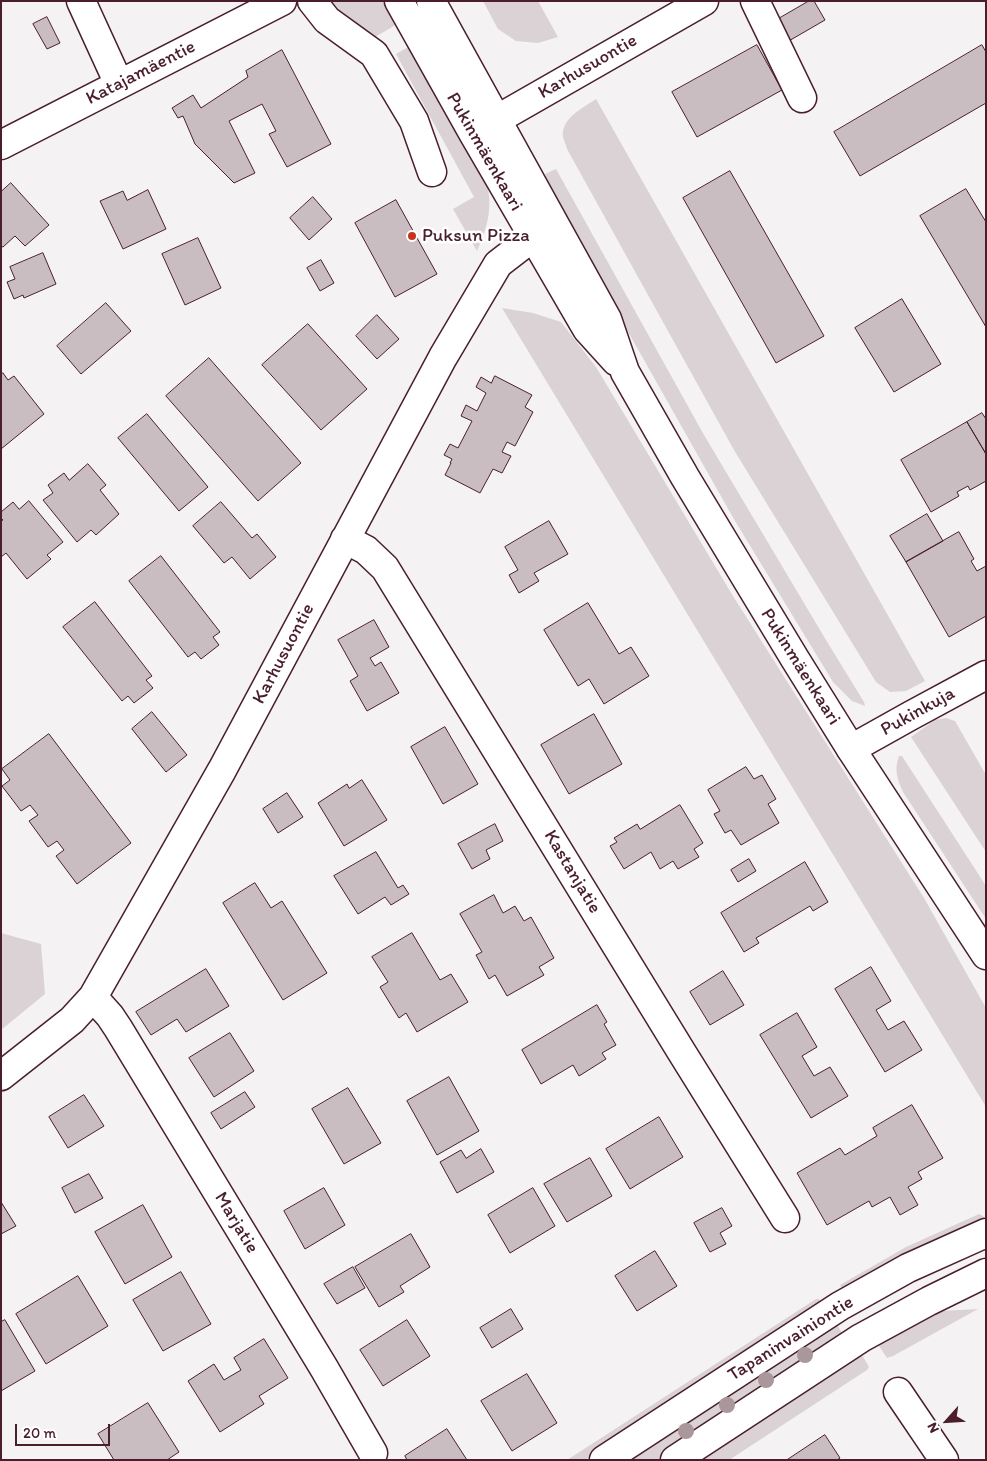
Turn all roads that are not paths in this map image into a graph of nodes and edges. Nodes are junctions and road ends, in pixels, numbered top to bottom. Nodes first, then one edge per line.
1 (81, 1) edge
2 (282, 1) edge
3 (312, 1) edge
4 (399, 1) edge
5 (431, 1) edge
6 (704, 1) edge
7 (755, 1) edge
8 (119, 84) junction
9 (802, 98) dead end
10 (497, 119) junction
11 (473, 133) junction
12 (1, 145) edge
13 (432, 172) dead end
14 (544, 231) junction
15 (345, 539) junction
16 (986, 675) edge
17 (851, 749) junction
18 (986, 954) edge
19 (93, 997) junction
20 (1, 1076) edge
21 (785, 1218) dead end
22 (986, 1233) edge
23 (986, 1272) edge
24 (898, 1392) dead end
25 (373, 1453) dead end
26 (604, 1460) edge
27 (675, 1460) edge
28 (944, 1460) edge

1 - 8 street
2 - 8 street, Katajamäentie
3 - 13 street
4 - 11 street, Pukinmäenkaari
5 - 10 street, Pukinmäenkaari
6 - 10 street, Karhusuontie
7 - 9 street
8 - 12 street, Katajamäentie
10 - 11 street, Karhusuontie
10 - 14 street, Pukinmäenkaari
11 - 14 street, Pukinmäenkaari
14 - 15 street, Karhusuontie
14 - 17 street, Pukinmäenkaari
15 - 19 street, Karhusuontie
15 - 21 street, Kastanjatie
16 - 17 street, Pukinkuja
17 - 18 street, Pukinmäenkaari
19 - 20 street, Karhusuontie
19 - 25 street, Marjatie
22 - 26 street, Tapaninvainiontie
23 - 27 street, Tapaninvainiontie
24 - 28 street

